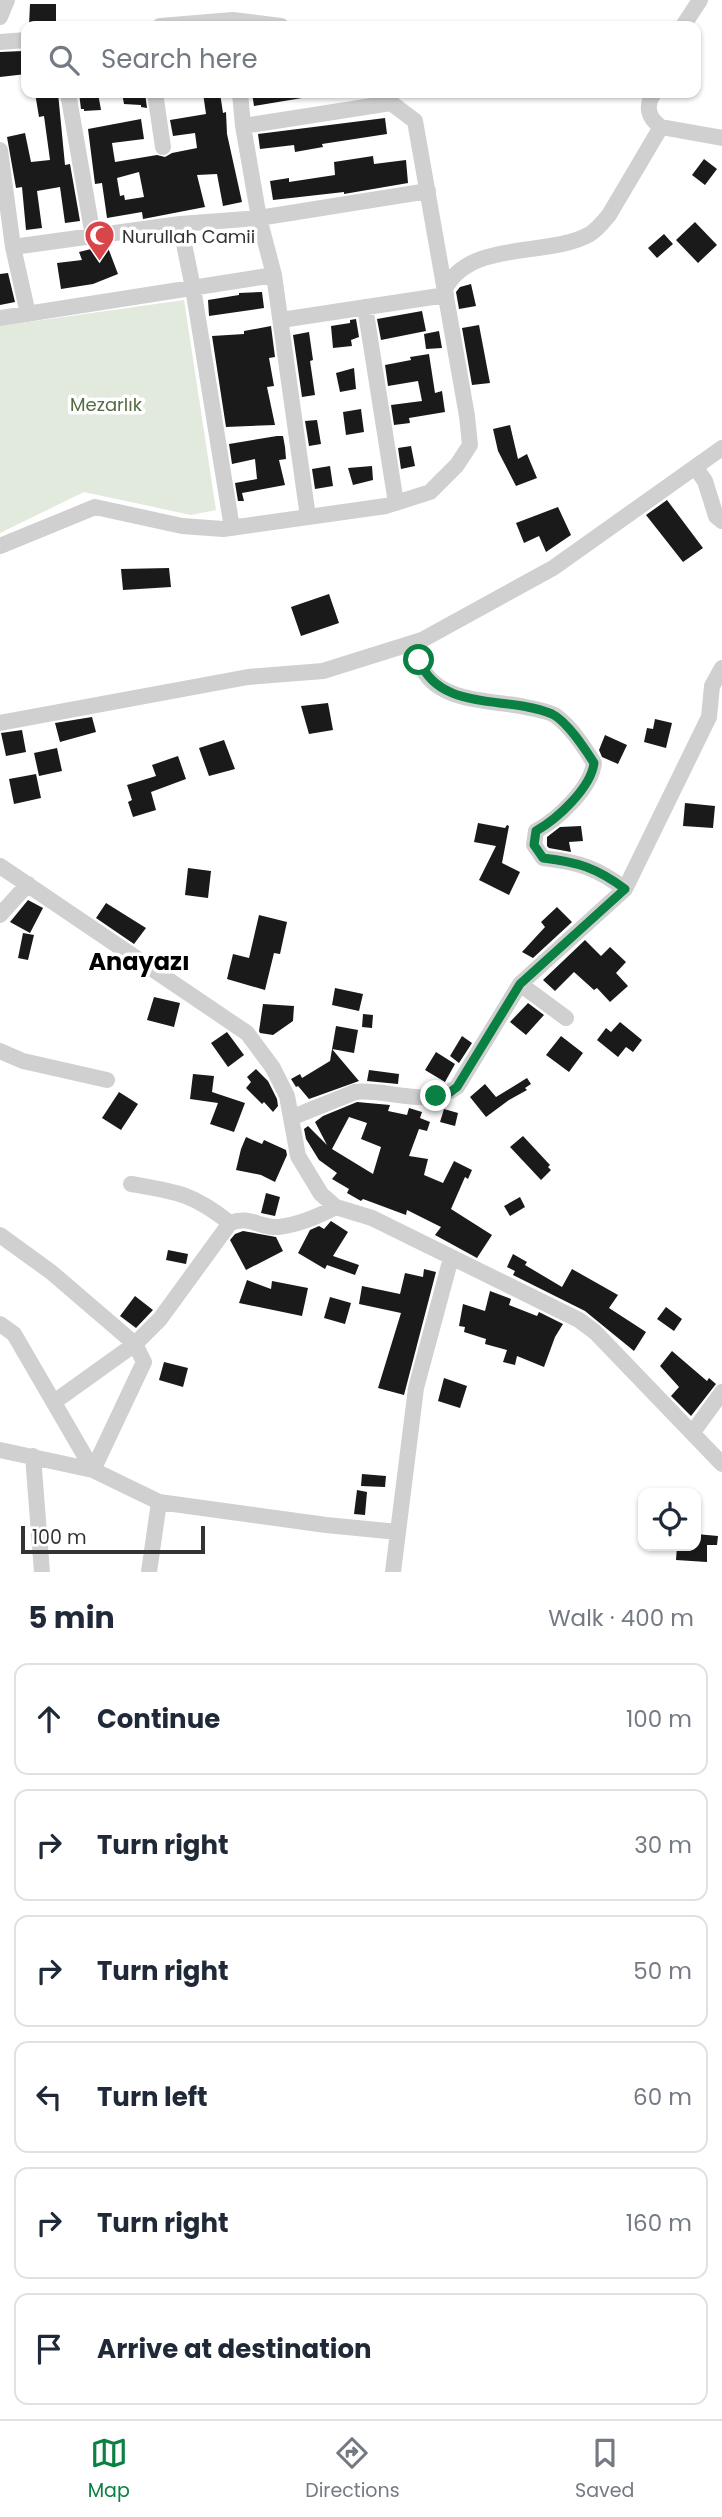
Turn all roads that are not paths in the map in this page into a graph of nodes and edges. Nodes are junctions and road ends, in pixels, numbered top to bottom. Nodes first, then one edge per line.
1 (7, 0) edge
2 (699, 0) edge
3 (0, 17) edge
4 (686, 21) edge
5 (21, 40) edge
6 (0, 41) edge
7 (69, 98) edge
8 (156, 98) edge
9 (240, 98) edge
10 (385, 98) edge
11 (652, 98) edge
12 (243, 125) junction
13 (661, 127) junction
14 (722, 138) edge
15 (163, 147) dead end
16 (0, 150) edge
17 (428, 191) junction
18 (259, 218) junction
19 (180, 224) junction
20 (93, 236) junction
21 (13, 247) junction
22 (274, 275) junction
23 (193, 288) junction
24 (446, 292) junction
25 (365, 307) junction
26 (28, 314) junction
27 (0, 318) edge
28 (281, 320) junction
29 (722, 448) edge
30 (695, 467) junction
31 (396, 503) junction
32 (308, 517) junction
33 (722, 521) edge
34 (232, 528) junction
35 (0, 546) edge
36 (412, 643) junction
37 (722, 668) edge
38 (716, 720) edge
39 (0, 723) edge
40 (0, 866) edge
41 (28, 884) junction
42 (625, 889) junction
43 (0, 915) edge
44 (520, 984) junction
45 (566, 1018) dead end
46 (0, 1051) edge
47 (107, 1080) dead end
48 (293, 1117) junction
49 (131, 1184) dead end
50 (336, 1207) junction
51 (230, 1223) junction
52 (0, 1235) edge
53 (451, 1258) junction
54 (0, 1324) edge
55 (135, 1344) junction
56 (722, 1392) edge
57 (54, 1402) junction
58 (693, 1432) junction
59 (0, 1450) edge
60 (33, 1456) junction
61 (722, 1464) edge
62 (93, 1470) junction
63 (159, 1502) junction
64 (398, 1532) junction
65 (42, 1572) edge
66 (149, 1572) edge
67 (393, 1572) edge

1 - 3 street
2 - 4 street
5 - 6 street
7 - 20 street
8 - 15 street
9 - 12 street
10 - 12 street
10 - 17 street
11 - 13 street
12 - 18 street
13 - 14 street
13 - 24 street
16 - 21 street
17 - 18 street
17 - 24 street
18 - 19 street
18 - 22 street
19 - 20 street
19 - 23 street
20 - 21 street
21 - 26 street
22 - 23 street
22 - 28 street
23 - 26 street
23 - 34 street
24 - 25 street
24 - 31 street
25 - 28 street
25 - 31 street
26 - 27 street
28 - 32 street
29 - 30 street
30 - 33 street
30 - 36 street
31 - 32 street
32 - 34 street
34 - 35 street
36 - 39 street
36 - 42 street
37 - 38 street
38 - 42 street
40 - 41 street
41 - 43 street
41 - 48 street
42 - 44 street
44 - 45 street
44 - 48 street
46 - 47 street
48 - 50 street
49 - 51 street
50 - 51 street
50 - 53 street
51 - 55 street
52 - 55 street
53 - 58 street
53 - 64 street
54 - 57 street
55 - 57 street
55 - 62 street
56 - 58 street
57 - 62 street
58 - 61 street
59 - 60 street
60 - 62 street
60 - 65 street
62 - 63 street
63 - 64 street
63 - 66 street
64 - 67 street

